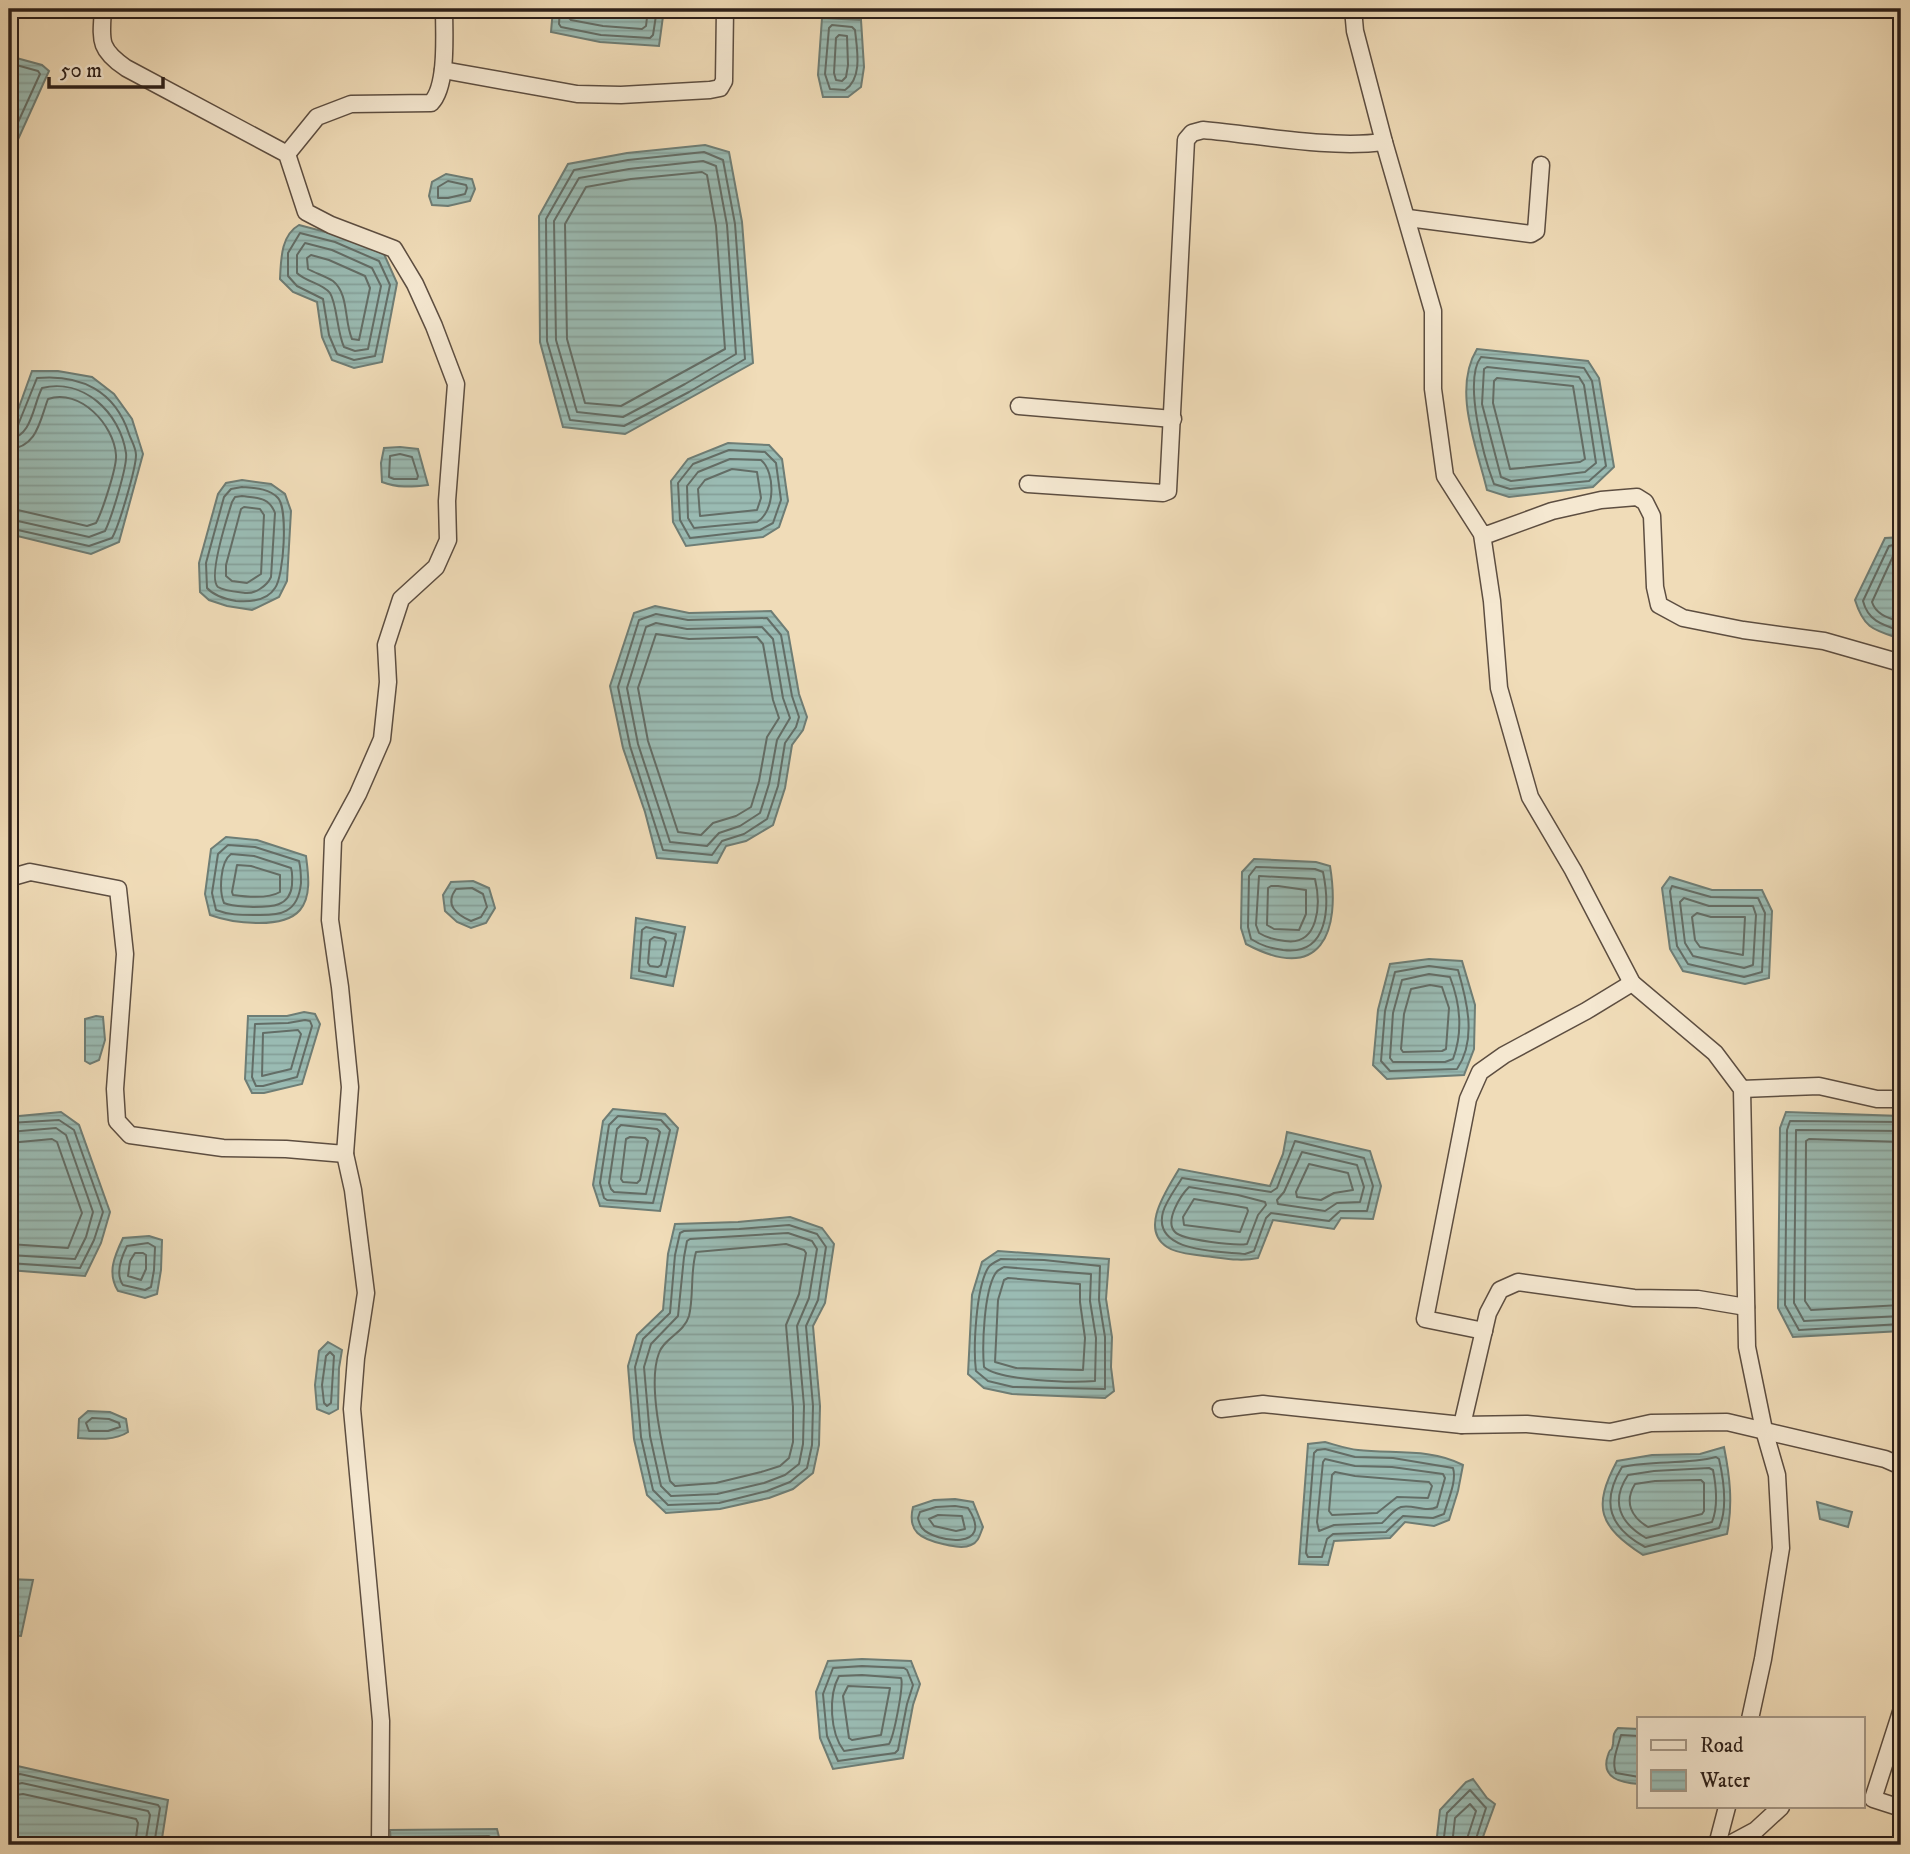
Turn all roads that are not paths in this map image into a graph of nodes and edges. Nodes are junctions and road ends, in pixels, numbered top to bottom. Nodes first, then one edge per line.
1 (103, 9) edge
2 (444, 9) edge
3 (725, 9) edge
4 (1353, 9) edge
5 (443, 70) junction
6 (1384, 142) junction
7 (287, 154) junction
8 (1541, 165) dead end
9 (1408, 218) junction
10 (1019, 406) dead end
11 (1172, 419) junction
12 (1028, 484) dead end
13 (1482, 534) junction
14 (1901, 663) edge
15 (9, 878) edge
16 (1632, 983) junction
17 (1742, 1089) junction
18 (1901, 1099) edge
19 (345, 1154) junction
20 (1746, 1307) junction
21 (1485, 1331) junction
22 (1221, 1409) dead end
23 (1462, 1425) junction
24 (1764, 1430) junction
25 (1901, 1466) edge
26 (1901, 1712) edge
27 (1750, 1717) edge
28 (1868, 1799) edge
29 (1727, 1808) edge
30 (1780, 1808) edge
31 (1901, 1808) edge
32 (380, 1845) edge
33 (1717, 1845) edge
34 (1728, 1845) edge

1 - 7 street
2 - 5 street
3 - 5 street
4 - 6 street
5 - 7 street
6 - 9 street
6 - 11 street
7 - 19 street
8 - 9 street
9 - 13 street
10 - 11 street
11 - 12 street
13 - 14 street
13 - 16 street
15 - 19 street
16 - 17 street
16 - 21 street
17 - 18 street
17 - 20 street
19 - 32 street
20 - 21 street
20 - 24 street
21 - 23 street
22 - 23 street
23 - 24 street
24 - 25 street
24 - 27 street
26 - 28 street
28 - 31 street
29 - 33 street
30 - 34 street

